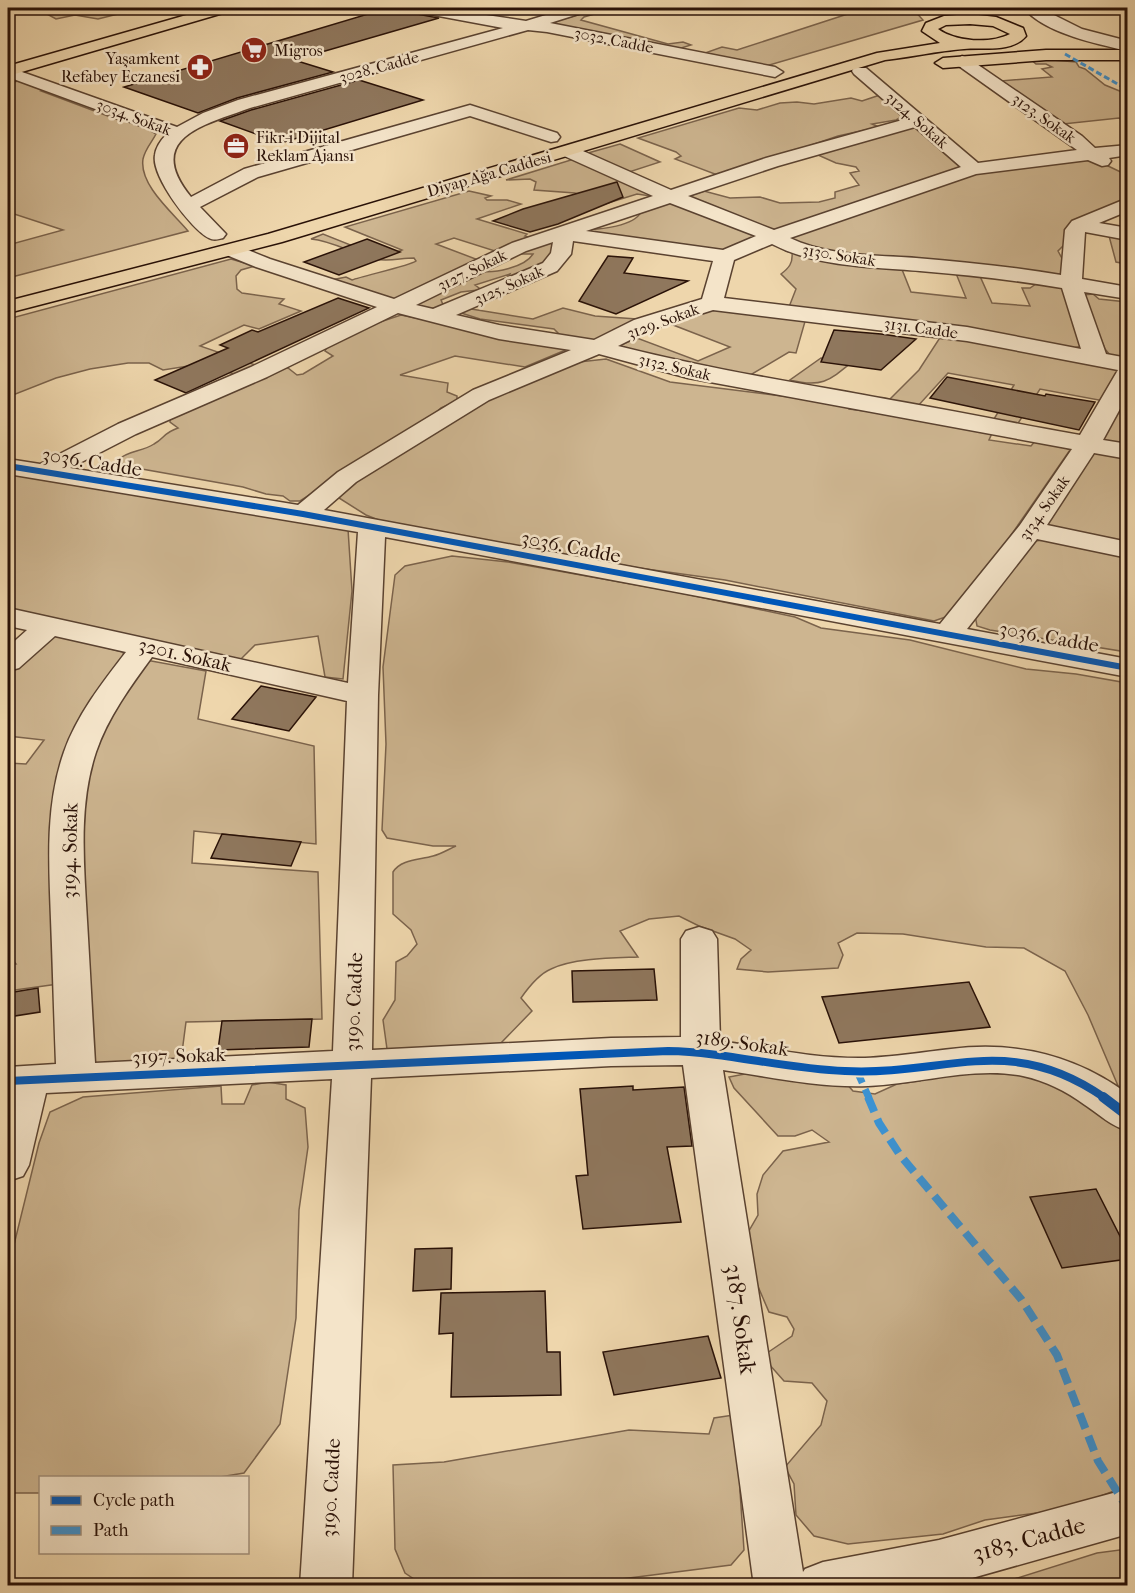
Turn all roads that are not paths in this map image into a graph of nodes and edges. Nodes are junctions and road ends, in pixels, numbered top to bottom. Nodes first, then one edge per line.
1 (174, 8) edge
2 (225, 8) edge
3 (417, 8) edge
4 (583, 8) edge
5 (932, 8) edge
6 (979, 8) edge
7 (1024, 8) edge
8 (1031, 8) edge
9 (944, 23) junction
10 (524, 26) junction
11 (1026, 32) junction
12 (992, 44) junction
13 (1128, 46) edge
14 (29, 49) dead end
15 (966, 52) junction
16 (1128, 55) edge
17 (8, 71) edge
18 (860, 71) junction
19 (775, 72) junction
20 (813, 76) junction
21 (918, 121) junction
22 (178, 133) junction
23 (551, 137) junction
24 (516, 147) dead end
25 (568, 151) junction
26 (1090, 153) junction
27 (1123, 159) edge
28 (974, 170) junction
29 (672, 197) junction
30 (1128, 204) edge
31 (188, 206) junction
32 (1079, 225) junction
33 (238, 228) dead end
34 (561, 234) junction
35 (1128, 234) edge
36 (772, 237) junction
37 (224, 242) junction
38 (725, 256) junction
39 (1071, 284) junction
40 (8, 290) edge
41 (1128, 293) edge
42 (712, 303) junction
43 (8, 307) edge
44 (398, 307) junction
45 (433, 317) junction
46 (597, 347) junction
47 (1096, 359) junction
48 (1128, 365) edge
49 (1128, 372) edge
50 (1088, 444) junction
51 (1128, 452) edge
52 (8, 466) edge
53 (45, 471) junction
54 (303, 514) junction
55 (372, 526) junction
56 (1030, 530) junction
57 (1128, 550) edge
58 (8, 617) edge
59 (49, 626) junction
60 (947, 635) junction
61 (145, 646) junction
62 (8, 662) edge
63 (1128, 669) edge
64 (363, 695) junction
65 (699, 939) dead end
66 (701, 1053) junction
67 (352, 1066) junction
68 (76, 1076) junction
69 (18, 1080) edge
70 (1128, 1116) edge
71 (8, 1165) edge
72 (1128, 1511) edge
73 (326, 1586) edge
74 (780, 1586) edge
75 (823, 1586) edge

1 - 14 main road
2 - 17 main road
3 - 10 street, 3032. Cadde
4 - 10 street, 3028. Cadde
5 - 9 street
6 - 9 street
7 - 11 street
8 - 13 street
9 - 11 main road, Diyap Ağa Caddesi
9 - 15 main road, Diyap Ağa Caddesi
9 - 19 main road, Diyap Ağa Caddesi
10 - 19 street, 3032. Cadde
10 - 22 street, 3028. Cadde
11 - 12 main road, Diyap Ağa Caddesi
11 - 13 main road, Diyap Ağa Caddesi
12 - 15 main road, Diyap Ağa Caddesi
12 - 16 main road, Diyap Ağa Caddesi
15 - 16 main road
15 - 18 main road
15 - 20 main road, Diyap Ağa Caddesi
15 - 26 street, 3123. Sokak
17 - 22 street, 3034. Sokak
18 - 20 main road
18 - 21 street, 3124. Sokak
19 - 23 main road, Diyap Ağa Caddesi
20 - 25 main road, Diyap Ağa Caddesi
21 - 28 street, 3124. Sokak
21 - 29 street, 3127. Sokak
22 - 31 street, 3034. Sokak
23 - 24 main road, Diyap Ağa Caddesi
23 - 31 street
25 - 29 street, 3130. Sokak
25 - 37 main road, Diyap Ağa Caddesi
26 - 27 street
26 - 28 street
28 - 36 street
29 - 34 street, 3127. Sokak
29 - 36 street, 3130. Sokak
30 - 32 street
31 - 37 street, 3034. Sokak
32 - 35 street
32 - 39 street
33 - 37 main road, Diyap Ağa Caddesi
34 - 38 street
34 - 44 street, 3127. Sokak
34 - 45 street, 3125. Sokak
36 - 38 street
36 - 39 street, 3130. Sokak
37 - 40 main road, Diyap Ağa Caddesi
37 - 43 main road, Diyap Ağa Caddesi
37 - 44 street, 3132. Sokak
38 - 42 street, 3129. Sokak
39 - 41 street, 3130. Sokak
39 - 47 street
42 - 46 street, 3129. Sokak
42 - 47 street, 3131. Cadde
44 - 45 street, 3132. Sokak
44 - 53 street, 3127. Sokak
45 - 46 street, 3132. Sokak
46 - 50 street, 3132. Sokak
46 - 54 street, 3129. Sokak
47 - 48 street, 3131. Cadde
49 - 50 street, 3134. Sokak
50 - 51 street, 3132. Sokak
50 - 56 street, 3134. Sokak
52 - 53 street, 3036. Cadde
53 - 54 street, 3036. Cadde
54 - 55 street, 3036. Cadde
55 - 60 street, 3036. Cadde
55 - 64 street, 3190. Cadde
56 - 57 street
56 - 60 street, 3134. Sokak
58 - 59 street, 3201. Sokak
59 - 61 street, 3201. Sokak
59 - 62 street
60 - 63 street, 3036. Cadde
61 - 64 street, 3201. Sokak
61 - 68 street, 3194. Sokak
64 - 67 street, 3190. Cadde
65 - 66 street, 3187. Sokak
66 - 67 street, 3189. Sokak
66 - 70 street, 3189. Sokak
66 - 74 street, 3187. Sokak
67 - 68 street, 3197. Sokak
67 - 73 street, 3190. Cadde
68 - 69 street, 3197. Sokak
69 - 71 street
72 - 75 street, 3183. Cadde

